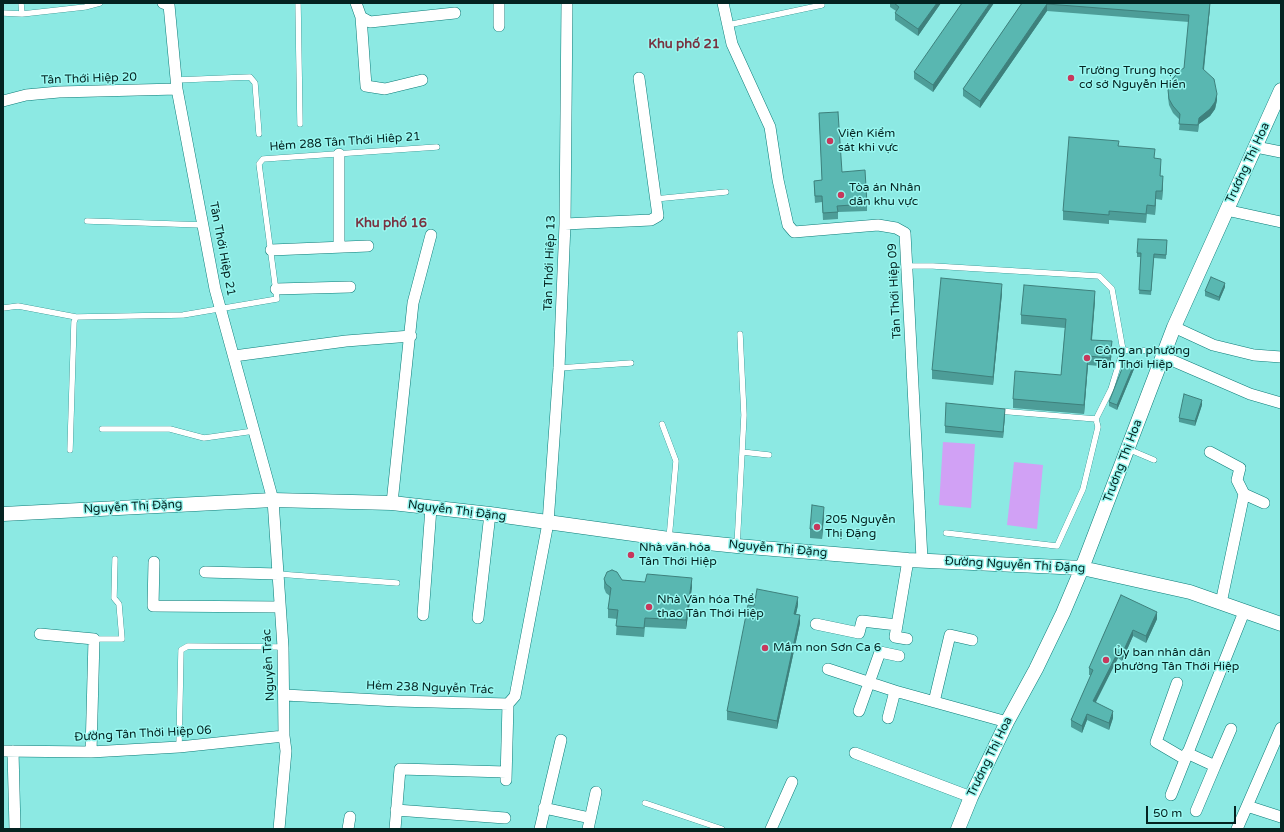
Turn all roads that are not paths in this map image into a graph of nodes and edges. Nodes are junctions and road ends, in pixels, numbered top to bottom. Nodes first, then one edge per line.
1 (21, 3) edge
2 (100, 3) edge
3 (298, 3) edge
4 (356, 3) edge
5 (498, 3) edge
6 (566, 3) edge
7 (723, 3) edge
8 (170, 4) edge
9 (822, 5) dead end
10 (3, 13) edge
11 (455, 13) dead end
12 (22, 14) junction
13 (361, 17) junction
14 (728, 25) junction
15 (499, 26) dead end
16 (639, 78) dead end
17 (422, 80) dead end
18 (177, 84) junction
19 (1281, 90) edge
20 (3, 101) edge
21 (1279, 104) edge
22 (300, 124) dead end
23 (259, 134) dead end
24 (437, 147) dead end
25 (1256, 147) junction
26 (1281, 152) edge
27 (339, 154) junction
28 (726, 192) dead end
29 (656, 199) junction
30 (1226, 210) junction
31 (87, 221) dead end
32 (1281, 222) edge
33 (203, 224) junction
34 (565, 224) junction
35 (431, 235) dead end
36 (368, 246) dead end
37 (339, 247) junction
38 (271, 250) junction
39 (907, 266) junction
40 (350, 287) dead end
41 (276, 289) junction
42 (3, 308) edge
43 (221, 309) junction
44 (76, 317) junction
45 (1174, 327) junction
46 (740, 334) dead end
47 (411, 336) junction
48 (1123, 350) junction
49 (1163, 354) junction
50 (234, 356) junction
51 (1281, 357) edge
52 (631, 363) dead end
53 (559, 368) junction
54 (1281, 403) edge
55 (993, 410) edge
56 (1096, 419) junction
57 (662, 424) dead end
58 (102, 429) dead end
59 (255, 431) junction
60 (1128, 449) junction
61 (70, 450) dead end
62 (742, 452) junction
63 (1210, 452) dead end
64 (769, 454) dead end
65 (1154, 460) dead end
66 (1244, 494) junction
67 (273, 500) junction
68 (392, 503) junction
69 (1264, 503) dead end
70 (431, 508) junction
71 (3, 514) edge
72 (490, 514) junction
73 (548, 523) junction
74 (946, 533) dead end
75 (669, 539) junction
76 (737, 546) junction
77 (115, 559) dead end
78 (915, 560) junction
79 (154, 562) dead end
80 (1082, 568) junction
81 (205, 572) dead end
82 (278, 574) junction
83 (397, 583) dead end
84 (1221, 604) junction
85 (279, 607) junction
86 (1244, 612) junction
87 (423, 615) dead end
88 (478, 618) dead end
89 (816, 624) dead end
90 (1281, 624) edge
91 (897, 625) junction
92 (40, 634) dead end
93 (94, 639) junction
94 (906, 639) dead end
95 (972, 640) dead end
96 (283, 647) junction
97 (899, 656) dead end
98 (828, 669) dead end
99 (870, 682) junction
100 (1177, 683) dead end
101 (895, 691) junction
102 (285, 695) junction
103 (934, 702) junction
104 (508, 704) junction
105 (859, 711) dead end
106 (888, 718) dead end
107 (1007, 722) junction
108 (1281, 728) edge
109 (1231, 729) dead end
110 (284, 736) junction
111 (561, 740) dead end
112 (179, 747) junction
113 (8, 751) edge
114 (91, 752) junction
115 (855, 752) dead end
116 (1186, 756) junction
117 (1215, 766) junction
118 (792, 782) dead end
119 (596, 792) dead end
120 (1171, 795) dead end
121 (971, 797) junction
122 (645, 803) dead end
123 (1247, 806) junction
124 (544, 808) junction
125 (396, 810) junction
126 (1196, 811) dead end
127 (350, 817) dead end
128 (1281, 817) edge
129 (505, 818) dead end
130 (589, 824) edge
131 (15, 829) edge
132 (279, 829) edge
133 (348, 829) edge
134 (395, 829) edge
135 (540, 829) edge
136 (722, 829) edge
137 (771, 829) edge
138 (958, 829) edge
139 (1237, 829) edge

1 - 12 lane
2 - 12 lane
3 - 22 lane
4 - 13 street
5 - 15 street
6 - 34 street, Tân Thới Hiệp 13
7 - 14 street, Tân Thới Hiệp 09
8 - 18 street, Tân Thới Hiệp 21
9 - 14 lane
10 - 12 lane
11 - 13 street
13 - 17 street
14 - 39 street, Tân Thới Hiệp 09
16 - 29 street
18 - 20 street, Tân Thới Hiệp 20
18 - 23 lane
18 - 33 street, Tân Thới Hiệp 21
19 - 21 street, Trương Thị Hoa
21 - 25 street, Trương Thị Hoa
24 - 27 lane, Hẻm 288 Tân Thới Hiêp 21
25 - 26 street
25 - 30 street, Trương Thị Hoa
27 - 37 street
27 - 38 lane, Hẻm 288 Tân Thới Hiêp 21
28 - 29 lane
29 - 34 street
30 - 32 street
30 - 45 street, Trương Thị Hoa
31 - 33 lane
33 - 43 street, Tân Thới Hiệp 21
34 - 53 street, Tân Thới Hiệp 13
35 - 47 street
36 - 37 street
37 - 38 street
38 - 41 lane, Hẻm 288 Tân Thới Hiêp 21
39 - 48 lane
39 - 78 street, Tân Thới Hiệp 09
40 - 41 street
41 - 43 lane
42 - 44 lane
43 - 44 lane
43 - 50 street, Tân Thới Hiệp 21
44 - 61 lane
45 - 49 street, Trương Thị Hoa
45 - 51 street
46 - 62 lane
47 - 50 street
47 - 68 street
48 - 49 lane
48 - 56 lane
49 - 54 street
49 - 60 street, Trương Thị Hoa
50 - 59 street, Tân Thới Hiệp 21
52 - 53 lane
53 - 73 street, Tân Thới Hiệp 13
55 - 56 lane
56 - 74 lane
57 - 75 lane
58 - 59 lane
59 - 67 street, Tân Thới Hiệp 21
60 - 65 lane
60 - 80 street, Trương Thị Hoa
62 - 64 lane
62 - 76 lane
63 - 66 street
66 - 69 street
66 - 84 street
67 - 68 street, Nguyễn Thị Đặng
67 - 71 street, Nguyễn Thị Đặng
67 - 82 street, Nguyễn Trác
68 - 70 street, Nguyễn Thị Đặng
70 - 72 street, Nguyễn Thị Đặng
70 - 87 street
72 - 73 street, Nguyễn Thị Đặng
72 - 88 street
73 - 75 street, Nguyễn Thị Đặng
73 - 104 street, Hẻm 238 Nguyễn Trác
75 - 76 street, Nguyễn Thị Đặng
76 - 78 street, Nguyễn Thị Đặng
77 - 93 lane
78 - 80 street, Đường Nguyễn Thị Đặng
78 - 91 street, Tân Thới Hiệp 09
79 - 85 street
80 - 84 street, Đường Nguyễn Thị Đặng
80 - 107 street, Trương Thị Hoa
81 - 82 street
82 - 83 lane
82 - 85 street, Nguyễn Trác
84 - 86 street, Đường Nguyễn Thị Đặng
85 - 96 street, Nguyễn Trác
86 - 90 street, Đường Nguyễn Thị Đặng
86 - 116 street
89 - 91 street
91 - 94 street
92 - 93 street
93 - 114 street
95 - 103 street
96 - 102 street, Nguyễn Trác
96 - 112 lane
97 - 99 street
98 - 99 street
99 - 101 street
99 - 105 street
100 - 116 street
101 - 103 street
101 - 106 street
102 - 104 street, Hẻm 238 Nguyễn Trác
102 - 110 street, Nguyễn Trác
103 - 107 street
104 - 125 street
107 - 121 street, Trương Thị Hoa
108 - 123 street
109 - 117 street
110 - 112 street, Đường Tân Thời Hiệp 06
110 - 132 street, Nguyễn Trác
111 - 124 street
112 - 114 street, Đường Tân Thời Hiệp 06
113 - 114 street, Đường Tân Thời Hiệp 06
113 - 131 street
115 - 121 street
116 - 117 street
116 - 120 street
117 - 126 street
118 - 137 street
119 - 130 street
121 - 138 street, Trương Thị Hoa
122 - 136 lane
123 - 128 street
123 - 139 street
124 - 130 street
124 - 135 street
125 - 129 street
125 - 134 street
127 - 133 street

